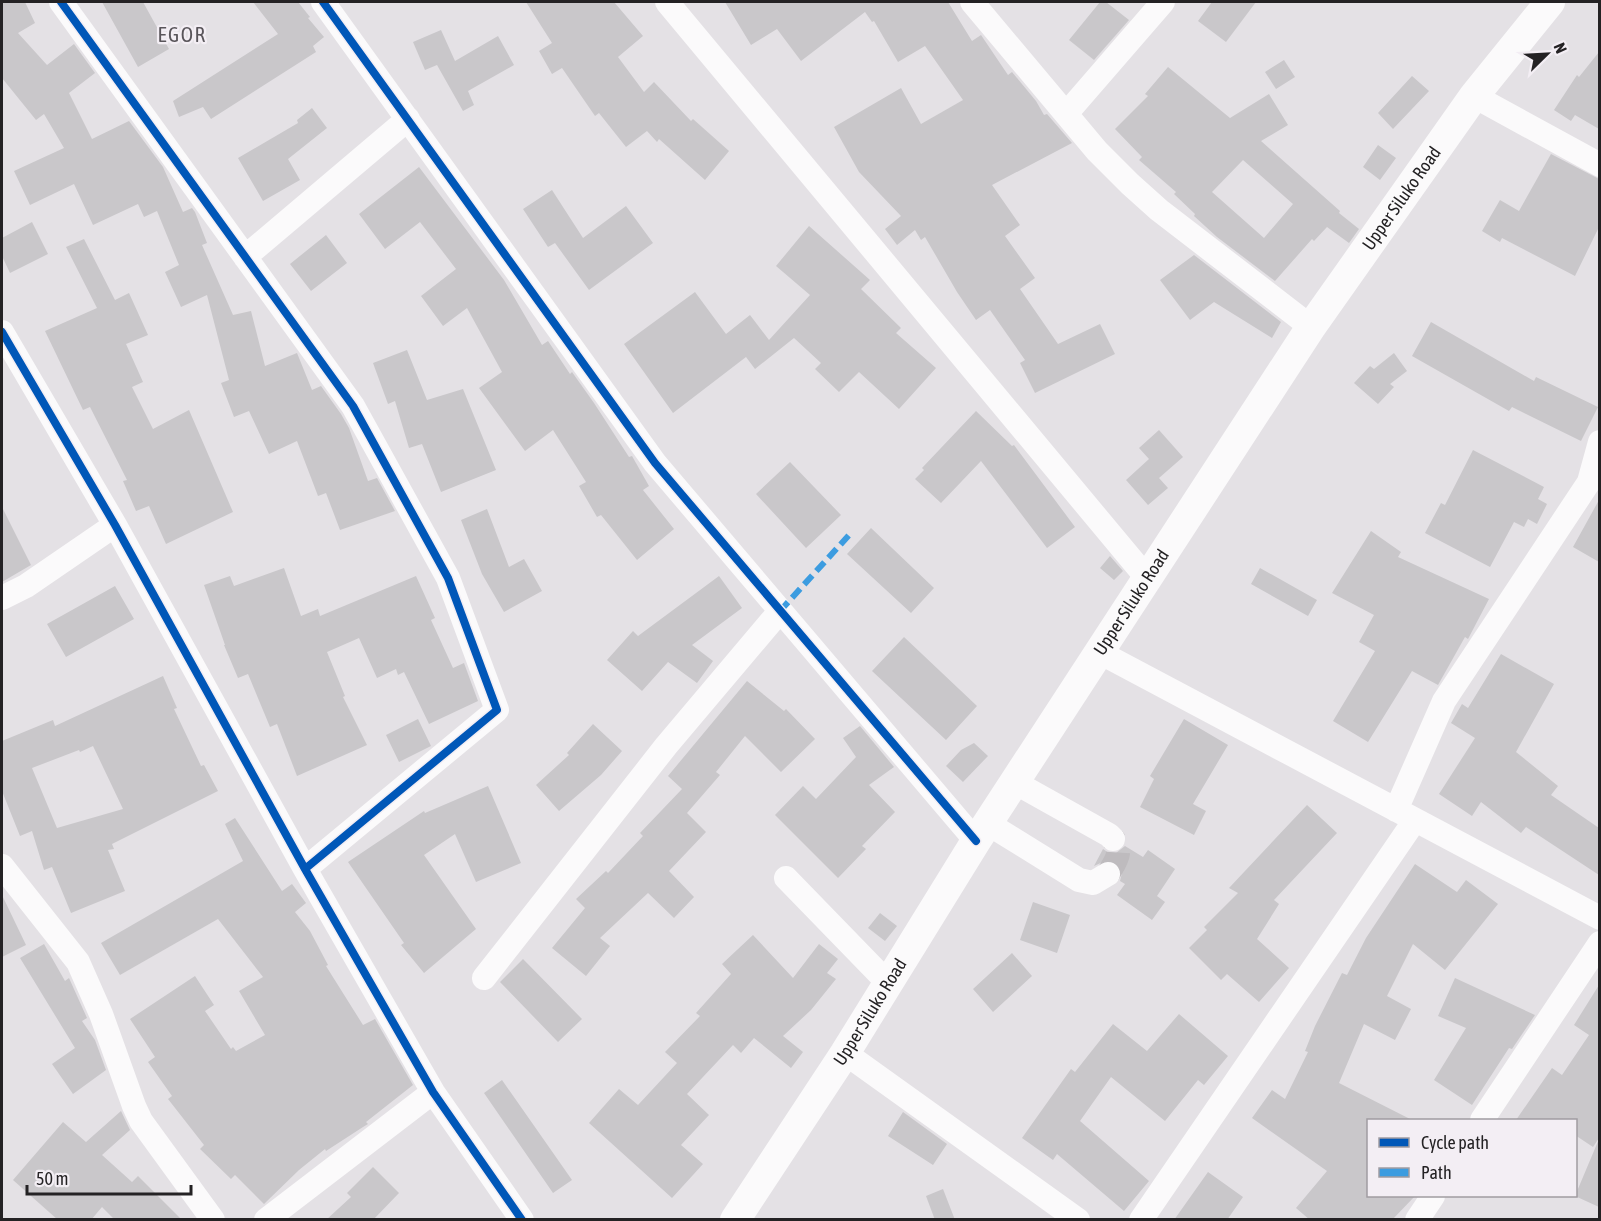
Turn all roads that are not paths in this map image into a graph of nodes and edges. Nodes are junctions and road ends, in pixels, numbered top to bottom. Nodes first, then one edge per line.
1 (61, 2) edge
2 (323, 2) edge
3 (667, 2) edge
4 (972, 2) edge
5 (1163, 2) edge
6 (1550, 2) edge
7 (1474, 96) junction
8 (1066, 114) junction
9 (408, 119) junction
10 (1599, 165) edge
11 (245, 257) junction
12 (1311, 327) junction
13 (2, 332) edge
14 (1599, 442) edge
15 (115, 525) junction
16 (1147, 578) junction
17 (2, 598) edge
18 (780, 611) junction
19 (1099, 652) junction
20 (1014, 782) junction
21 (1406, 815) junction
22 (982, 832) junction
23 (1113, 839) dead end
24 (2, 866) edge
25 (306, 869) junction
26 (1108, 874) dead end
27 (786, 878) dead end
28 (1599, 918) edge
29 (1599, 943) edge
30 (484, 978) dead end
31 (888, 983) junction
32 (845, 1053) junction
33 (433, 1092) junction
34 (1483, 1119) edge
35 (1432, 1197) edge
36 (213, 1220) edge
37 (266, 1220) edge
38 (522, 1220) edge
39 (735, 1220) edge
40 (1078, 1220) edge
41 (1141, 1220) edge
42 (1417, 1220) edge

1 - 11 street
2 - 9 street
3 - 16 street
4 - 8 street
5 - 8 street
6 - 7 main road, Upper Siluko Road
7 - 10 street
7 - 12 main road, Upper Siluko Road
8 - 12 street
9 - 11 street
9 - 18 street
11 - 25 street
12 - 16 main road, Upper Siluko Road
13 - 15 street
14 - 21 street
15 - 17 street
15 - 25 street
16 - 19 main road, Upper Siluko Road
18 - 22 street
18 - 30 street
19 - 20 main road, Upper Siluko Road
19 - 21 street
20 - 22 main road, Upper Siluko Road
20 - 23 street
21 - 28 street
21 - 41 street
22 - 26 street
22 - 31 main road, Upper Siluko Road
24 - 36 street
25 - 33 street
27 - 31 street
29 - 34 street
31 - 32 main road, Upper Siluko Road
32 - 39 main road, Upper Siluko Road
32 - 40 street
33 - 37 street
33 - 38 street
35 - 42 street

